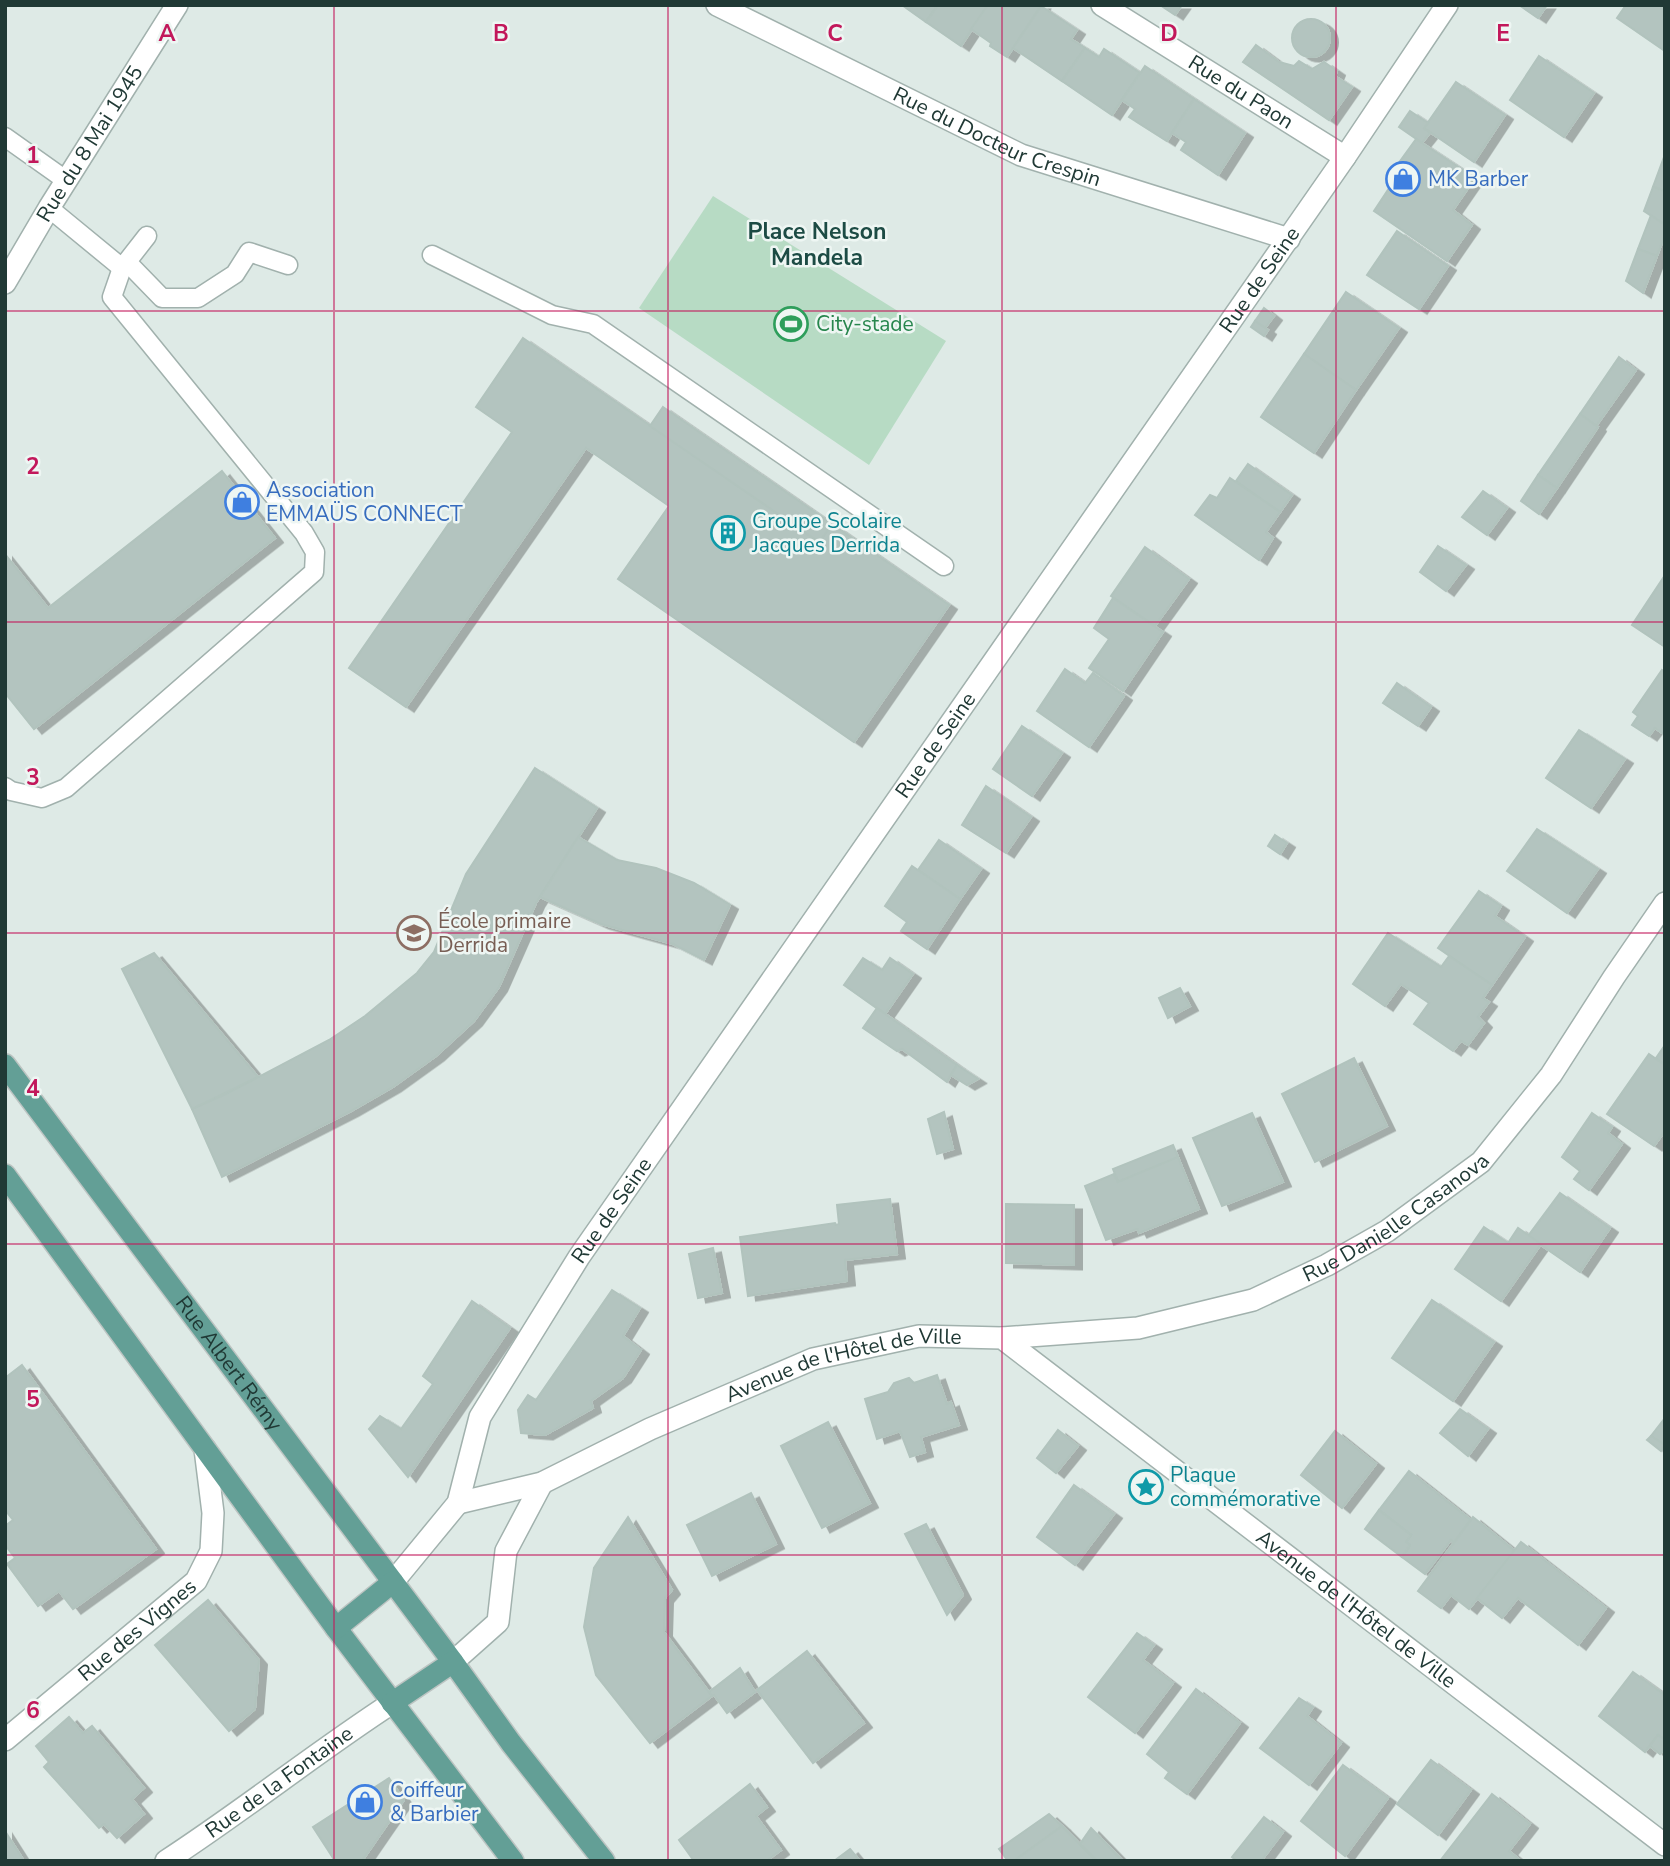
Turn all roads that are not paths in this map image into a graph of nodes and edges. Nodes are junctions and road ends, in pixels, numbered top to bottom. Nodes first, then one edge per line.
1 (177, 5) edge
2 (717, 5) edge
3 (1102, 5) edge
4 (1447, 5) edge
5 (5, 137) edge
6 (1345, 158) junction
7 (67, 181) junction
8 (49, 208) junction
9 (146, 236) dead end
10 (1289, 239) junction
11 (432, 255) dead end
12 (124, 265) junction
13 (288, 265) dead end
14 (5, 283) edge
15 (944, 566) dead end
16 (5, 787) edge
17 (1665, 903) edge
18 (5, 1065) edge
19 (5, 1175) edge
20 (1002, 1338) junction
21 (205, 1449) junction
22 (542, 1483) junction
23 (458, 1503) junction
24 (393, 1582) junction
25 (336, 1628) junction
26 (453, 1662) junction
27 (392, 1703) junction
28 (5, 1740) edge
29 (1665, 1845) edge
30 (166, 1861) edge
31 (513, 1861) edge
32 (604, 1861) edge

1 - 7 street, Rue du 8 Mai 1945
2 - 10 street, Rue du Docteur Crespin
3 - 6 street, Rue du Paon
4 - 6 street, Rue de Seine
5 - 7 lane
6 - 10 street, Rue de Seine
7 - 8 street, Rue du 8 Mai 1945
8 - 12 lane
8 - 14 street, Rue du 8 Mai 1945
9 - 12 lane
10 - 23 street, Rue de Seine
11 - 15 lane
12 - 13 lane
12 - 16 lane
17 - 20 street, Rue Danielle Casanova
18 - 24 main road, Rue Albert Rémy
19 - 21 main road
20 - 22 street, Avenue de l'Hôtel de Ville
20 - 29 street, Avenue de l'Hôtel de Ville
21 - 25 main road
21 - 28 street, Rue des Vignes
22 - 23 street, Avenue de l'Hôtel de Ville
22 - 26 street
23 - 24 street
24 - 25 main road
24 - 26 main road, Rue Albert Rémy
25 - 27 main road
26 - 27 main road
26 - 32 main road, Rue Albert Rémy
27 - 30 street, Rue de la Fontaine
27 - 31 main road

